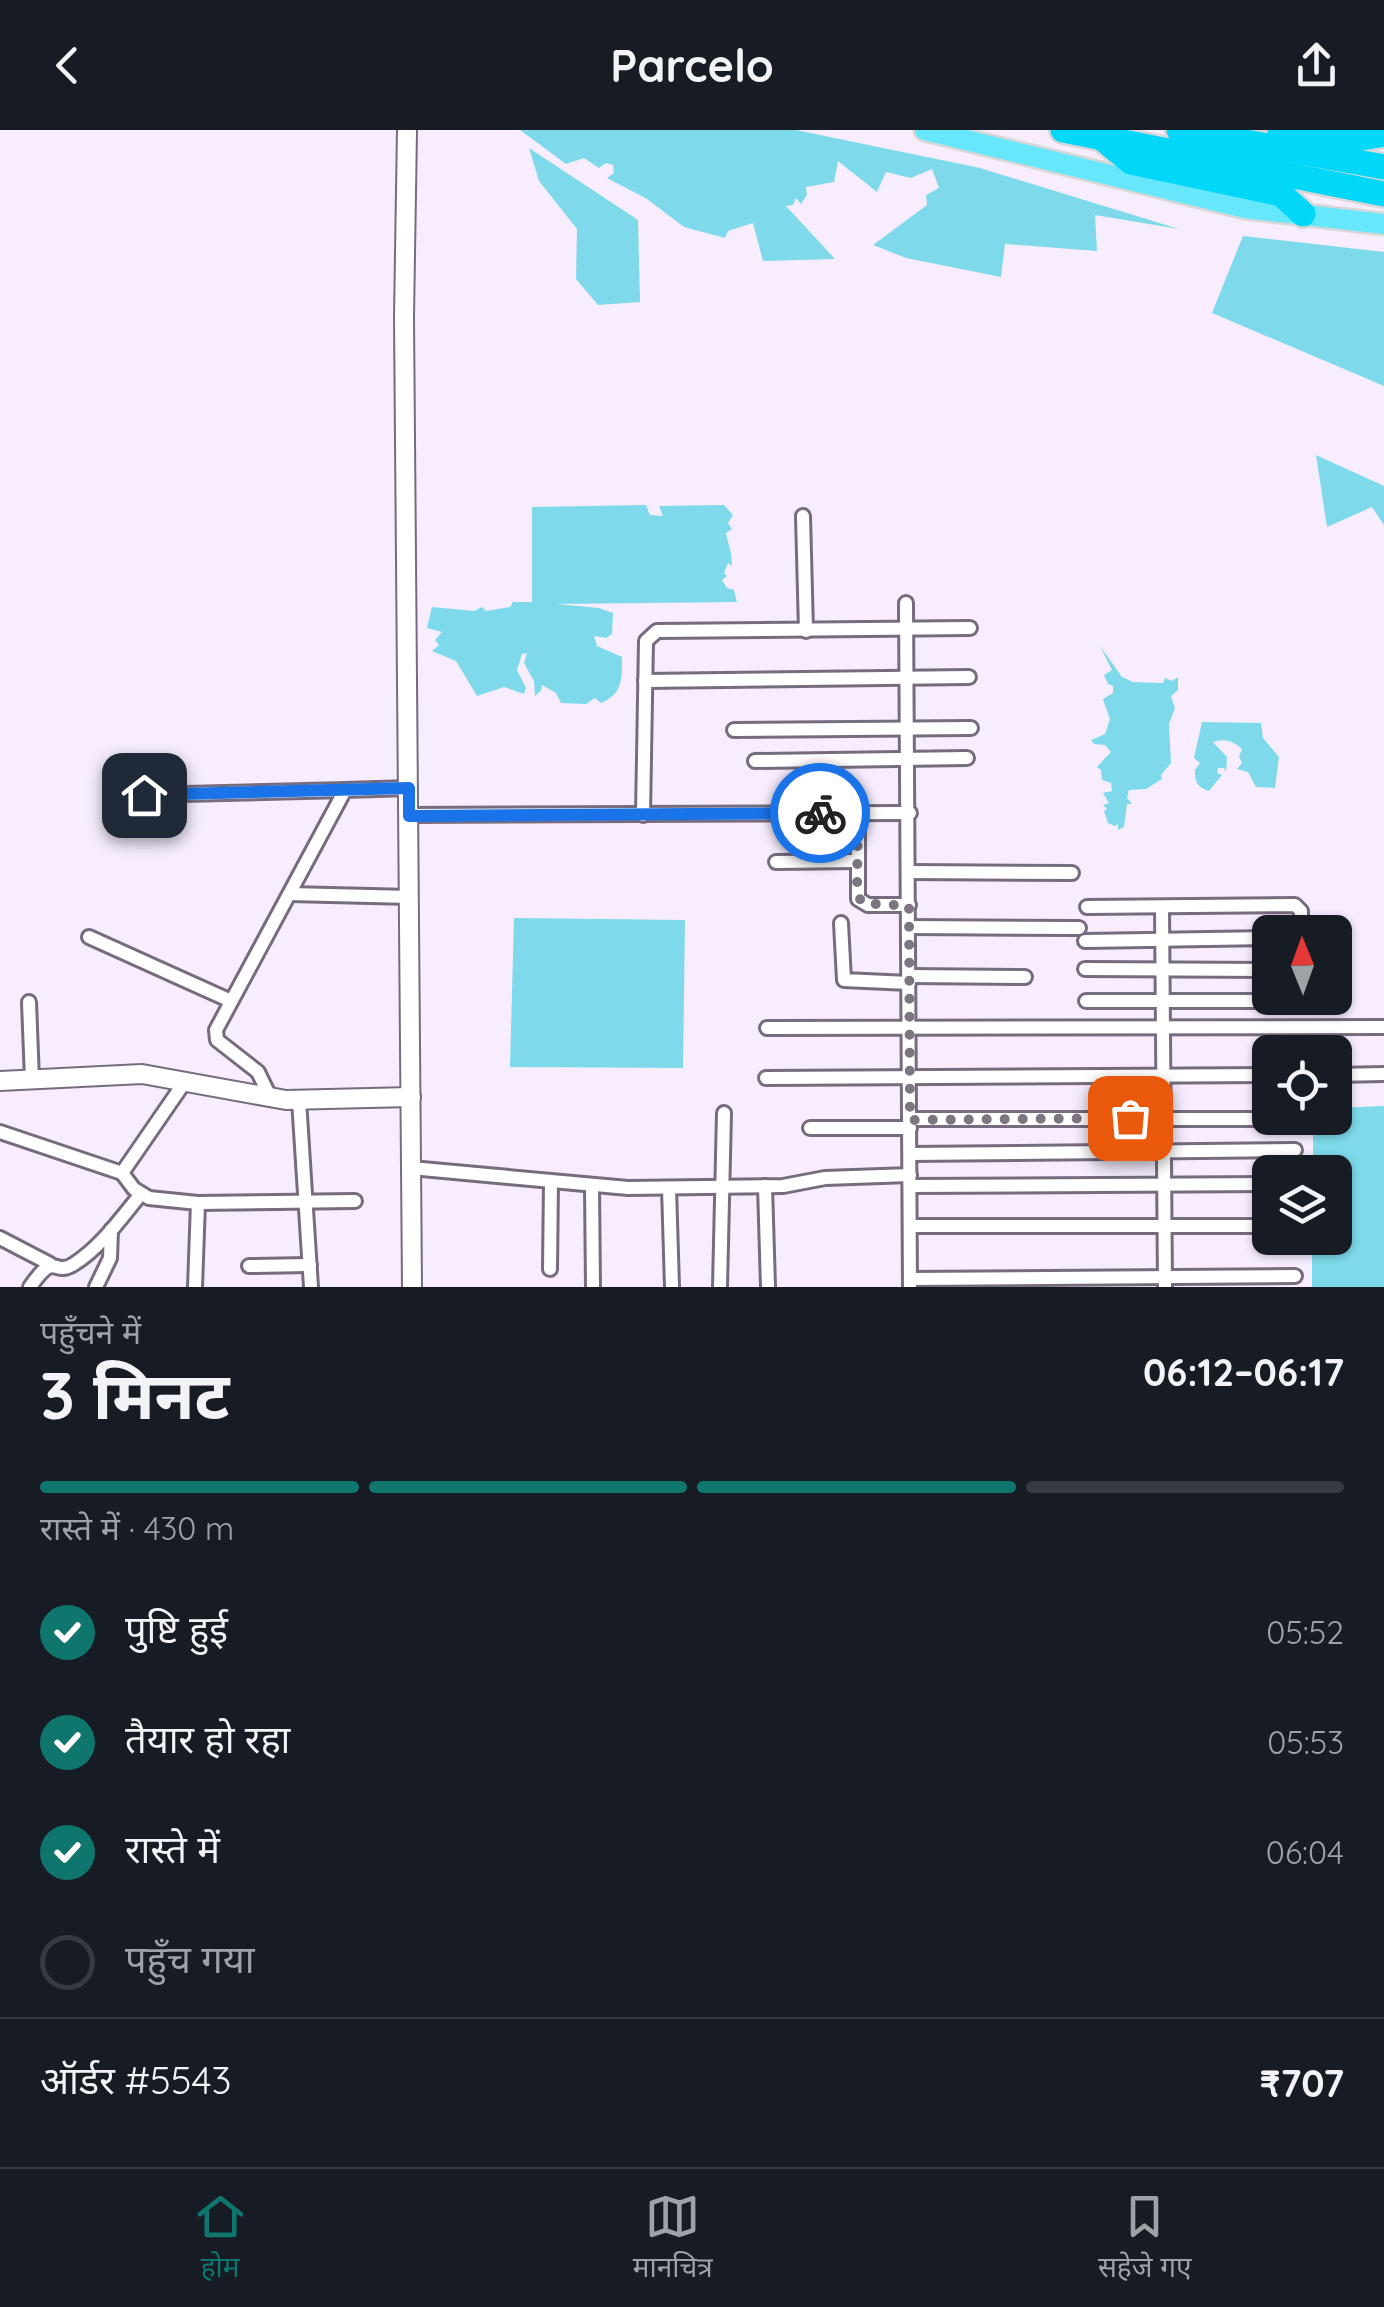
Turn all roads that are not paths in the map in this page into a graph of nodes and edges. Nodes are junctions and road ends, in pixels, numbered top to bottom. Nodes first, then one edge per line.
1 (407, 130) edge
2 (925, 130) edge
3 (1062, 130) edge
4 (1179, 130) edge
5 (1280, 130) edge
6 (1384, 134) edge
7 (1102, 138) junction
8 (1384, 167) edge
9 (1384, 194) edge
10 (1302, 214) junction
11 (1384, 224) edge
12 (803, 516) dead end
13 (906, 603) dead end
14 (970, 628) dead end
15 (806, 631) junction
16 (906, 631) junction
17 (969, 677) dead end
18 (907, 679) junction
19 (646, 681) junction
20 (908, 728) junction
21 (971, 728) dead end
22 (734, 730) dead end
23 (968, 758) dead end
24 (908, 759) junction
25 (755, 761) dead end
26 (409, 788) junction
27 (346, 790) junction
28 (144, 795) dead end
29 (858, 812) junction
30 (910, 813) junction
31 (643, 815) junction
32 (409, 816) junction
33 (858, 861) junction
34 (776, 862) dead end
35 (909, 872) junction
36 (1072, 873) dead end
37 (290, 894) junction
38 (410, 897) junction
39 (909, 906) junction
40 (1162, 906) junction
41 (1087, 907) dead end
42 (1301, 915) edge
43 (841, 923) dead end
44 (909, 927) junction
45 (89, 937) dead end
46 (1252, 938) edge
47 (1162, 940) junction
48 (1085, 969) dead end
49 (1163, 970) junction
50 (1252, 970) edge
51 (1025, 977) dead end
52 (909, 980) junction
53 (231, 1001) junction
54 (1086, 1001) dead end
55 (1163, 1001) junction
56 (1252, 1001) edge
57 (29, 1002) dead end
58 (1164, 1027) junction
59 (1384, 1027) edge
60 (767, 1028) dead end
61 (910, 1028) junction
62 (1384, 1074) edge
63 (1252, 1075) edge
64 (1352, 1075) edge
65 (1164, 1076) junction
66 (910, 1077) junction
67 (766, 1078) dead end
68 (32, 1080) junction
69 (186, 1080) junction
70 (0, 1081) edge
71 (412, 1097) junction
72 (271, 1098) junction
73 (299, 1100) junction
74 (724, 1113) dead end
75 (1164, 1118) junction
76 (1252, 1119) edge
77 (910, 1124) junction
78 (810, 1128) dead end
79 (0, 1132) edge
80 (1295, 1150) dead end
81 (1164, 1151) junction
82 (910, 1154) junction
83 (411, 1168) junction
84 (122, 1173) junction
85 (910, 1180) junction
86 (551, 1181) junction
87 (1164, 1184) junction
88 (1252, 1184) edge
89 (592, 1185) junction
90 (765, 1186) junction
91 (720, 1187) junction
92 (669, 1188) junction
93 (141, 1194) junction
94 (306, 1201) junction
95 (355, 1201) dead end
96 (198, 1204) junction
97 (910, 1226) junction
98 (1164, 1226) junction
99 (1252, 1226) edge
100 (110, 1230) junction
101 (0, 1238) edge
102 (50, 1264) junction
103 (310, 1265) junction
104 (249, 1266) dead end
105 (550, 1269) dead end
106 (1294, 1276) dead end
107 (1164, 1281) edge
108 (910, 1283) edge
109 (30, 1287) edge
110 (96, 1287) edge
111 (196, 1287) edge
112 (311, 1287) edge
113 (412, 1287) edge
114 (592, 1287) edge
115 (672, 1287) edge
116 (720, 1287) edge
117 (768, 1287) edge

1 - 26 main road
2 - 10 main road
3 - 7 highway
4 - 8 highway
5 - 6 highway
7 - 9 highway
7 - 10 highway
10 - 11 main road
12 - 15 street
13 - 16 street
14 - 16 street
15 - 16 street
15 - 19 street
16 - 18 street
17 - 18 street
18 - 19 street
18 - 20 street
19 - 31 street
20 - 21 street
20 - 22 street
20 - 24 street
23 - 24 street
24 - 25 street
24 - 30 street
26 - 27 street
26 - 32 main road
27 - 28 street
27 - 37 street
29 - 30 street
29 - 31 street
29 - 33 street
30 - 35 street
31 - 32 street
32 - 38 main road
33 - 34 street
33 - 39 street
35 - 36 street
35 - 39 street
37 - 38 street
37 - 53 street
38 - 71 main road
39 - 44 street
40 - 41 street
40 - 42 street
40 - 47 street
43 - 52 street
44 - 47 street
44 - 52 street
45 - 53 street
46 - 47 street
47 - 49 street
48 - 49 street
49 - 50 street
49 - 55 street
51 - 52 street
52 - 61 street
53 - 72 street
54 - 55 street
55 - 56 street
55 - 58 street
57 - 68 street
58 - 59 street
58 - 61 street
58 - 65 street
60 - 61 street
61 - 66 street
62 - 64 street
63 - 65 street
65 - 66 street
65 - 75 street
66 - 67 street
66 - 77 street
68 - 69 main road
68 - 70 main road
69 - 72 main road
69 - 84 street
71 - 73 main road
71 - 83 main road
72 - 73 main road
73 - 94 street
74 - 91 street
75 - 76 street
75 - 77 street
75 - 81 street
77 - 78 street
77 - 82 street
79 - 84 street
80 - 81 street
81 - 82 street
81 - 87 street
82 - 85 street
83 - 86 street
83 - 113 main road
84 - 93 street
85 - 87 street
85 - 90 street
85 - 97 street
86 - 89 street
86 - 105 street
87 - 88 street
87 - 98 street
89 - 92 street
89 - 114 street
90 - 91 street
90 - 117 street
91 - 92 street
91 - 116 street
92 - 115 street
93 - 96 street
93 - 100 street
94 - 95 street
94 - 96 street
94 - 103 street
96 - 111 street
97 - 98 street
97 - 108 street
98 - 99 street
98 - 107 street
100 - 102 street
100 - 110 street
101 - 102 street
102 - 109 street
103 - 104 street
103 - 112 street
106 - 107 street
107 - 108 street

